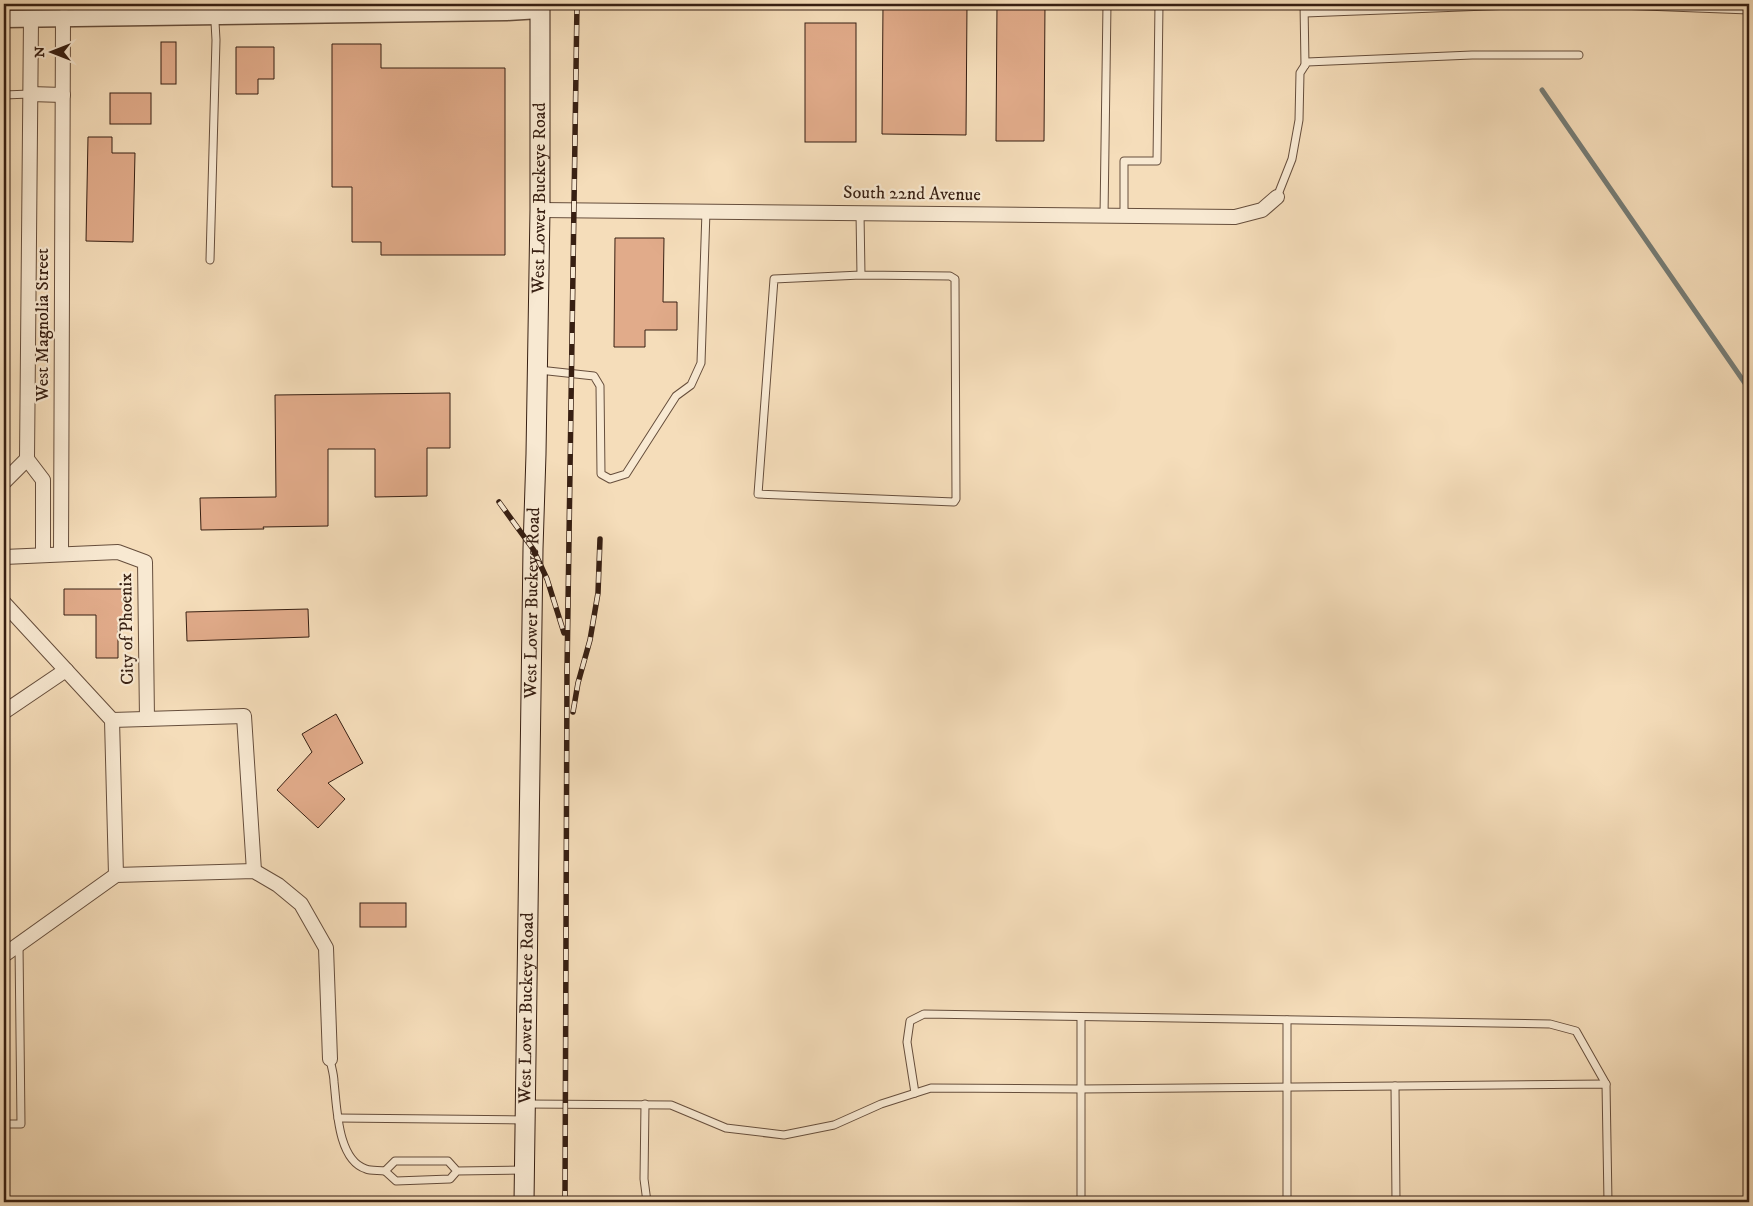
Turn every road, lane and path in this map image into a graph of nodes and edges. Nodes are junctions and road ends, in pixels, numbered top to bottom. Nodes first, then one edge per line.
1 (1107, 4) edge
2 (1159, 4) edge
3 (1304, 4) edge
4 (1542, 4) edge
5 (1592, 4) edge
6 (540, 7) edge
7 (399, 8) edge
8 (214, 10) edge
9 (1749, 10) edge
10 (64, 11) edge
11 (1304, 13) junction
12 (4, 19) edge
13 (31, 19) junction
14 (1579, 55) dead end
15 (1305, 65) junction
16 (30, 94) junction
17 (4, 95) edge
18 (62, 95) junction
19 (1278, 197) joint
20 (540, 210) junction
21 (706, 212) junction
22 (860, 213) junction
23 (1104, 216) junction
24 (1124, 216) junction
25 (210, 260) dead end
26 (861, 275) junction
27 (538, 369) junction
28 (27, 458) junction
29 (4, 482) edge
30 (43, 554) junction
31 (61, 554) junction
32 (4, 557) edge
33 (4, 603) edge
34 (66, 670) junction
35 (4, 712) edge
36 (147, 719) junction
37 (112, 720) junction
38 (254, 871) junction
39 (116, 875) junction
40 (19, 944) junction
41 (4, 955) edge
42 (1081, 1017) junction
43 (1287, 1020) junction
44 (330, 1059) joint
45 (1606, 1084) junction
46 (1395, 1086) junction
47 (1286, 1087) junction
48 (1081, 1089) junction
49 (915, 1093) junction
50 (645, 1104) junction
51 (526, 1112) junction
52 (338, 1118) junction
53 (4, 1124) edge
54 (524, 1170) junction
55 (385, 1171) junction
56 (457, 1171) junction
57 (524, 1202) edge
58 (647, 1202) edge
59 (1081, 1202) edge
60 (1287, 1202) edge
61 (1396, 1202) edge
62 (1608, 1202) edge

1 - 23 lane
2 - 24 lane
3 - 11 lane
4 - 11 lane
5 - 9 lane
6 - 7 street
6 - 20 main road, West Lower Buckeye Road
7 - 8 street
8 - 10 street
8 - 25 lane
10 - 13 street
10 - 18 street, West Magnolia Street
11 - 15 lane
12 - 13 street
13 - 16 street, West Magnolia Street
14 - 15 lane
15 - 19 lane
16 - 17 lane
16 - 18 street
16 - 28 street, West Magnolia Street
18 - 31 street, West Magnolia Street
19 - 24 street, South 22nd Avenue
20 - 21 street, South 22nd Avenue
20 - 27 main road, West Lower Buckeye Road
21 - 22 street, South 22nd Avenue
21 - 27 lane
22 - 23 street, South 22nd Avenue
22 - 26 lane
23 - 24 street, South 22nd Avenue
26 - 26 lane
27 - 51 main road, West Lower Buckeye Road
28 - 29 street
28 - 30 street
30 - 31 street, City of Phoenix
30 - 32 street, City of Phoenix
31 - 36 street, City of Phoenix
33 - 34 street
34 - 35 street
34 - 37 street
36 - 37 street
36 - 38 street
37 - 39 street
38 - 39 street
38 - 44 street
39 - 40 street
40 - 41 street
40 - 53 lane
42 - 43 lane
42 - 48 lane
42 - 49 lane
43 - 45 lane
43 - 47 lane
44 - 52 lane
45 - 46 lane
45 - 62 lane
46 - 47 lane
46 - 61 lane
47 - 48 lane
47 - 60 lane
48 - 49 lane
48 - 59 lane
49 - 50 lane
50 - 51 lane
50 - 58 lane
51 - 52 lane
51 - 54 main road, West Lower Buckeye Road
52 - 55 lane
54 - 56 lane
54 - 57 main road, West Lower Buckeye Road
55 - 56 lane
55 - 56 lane

